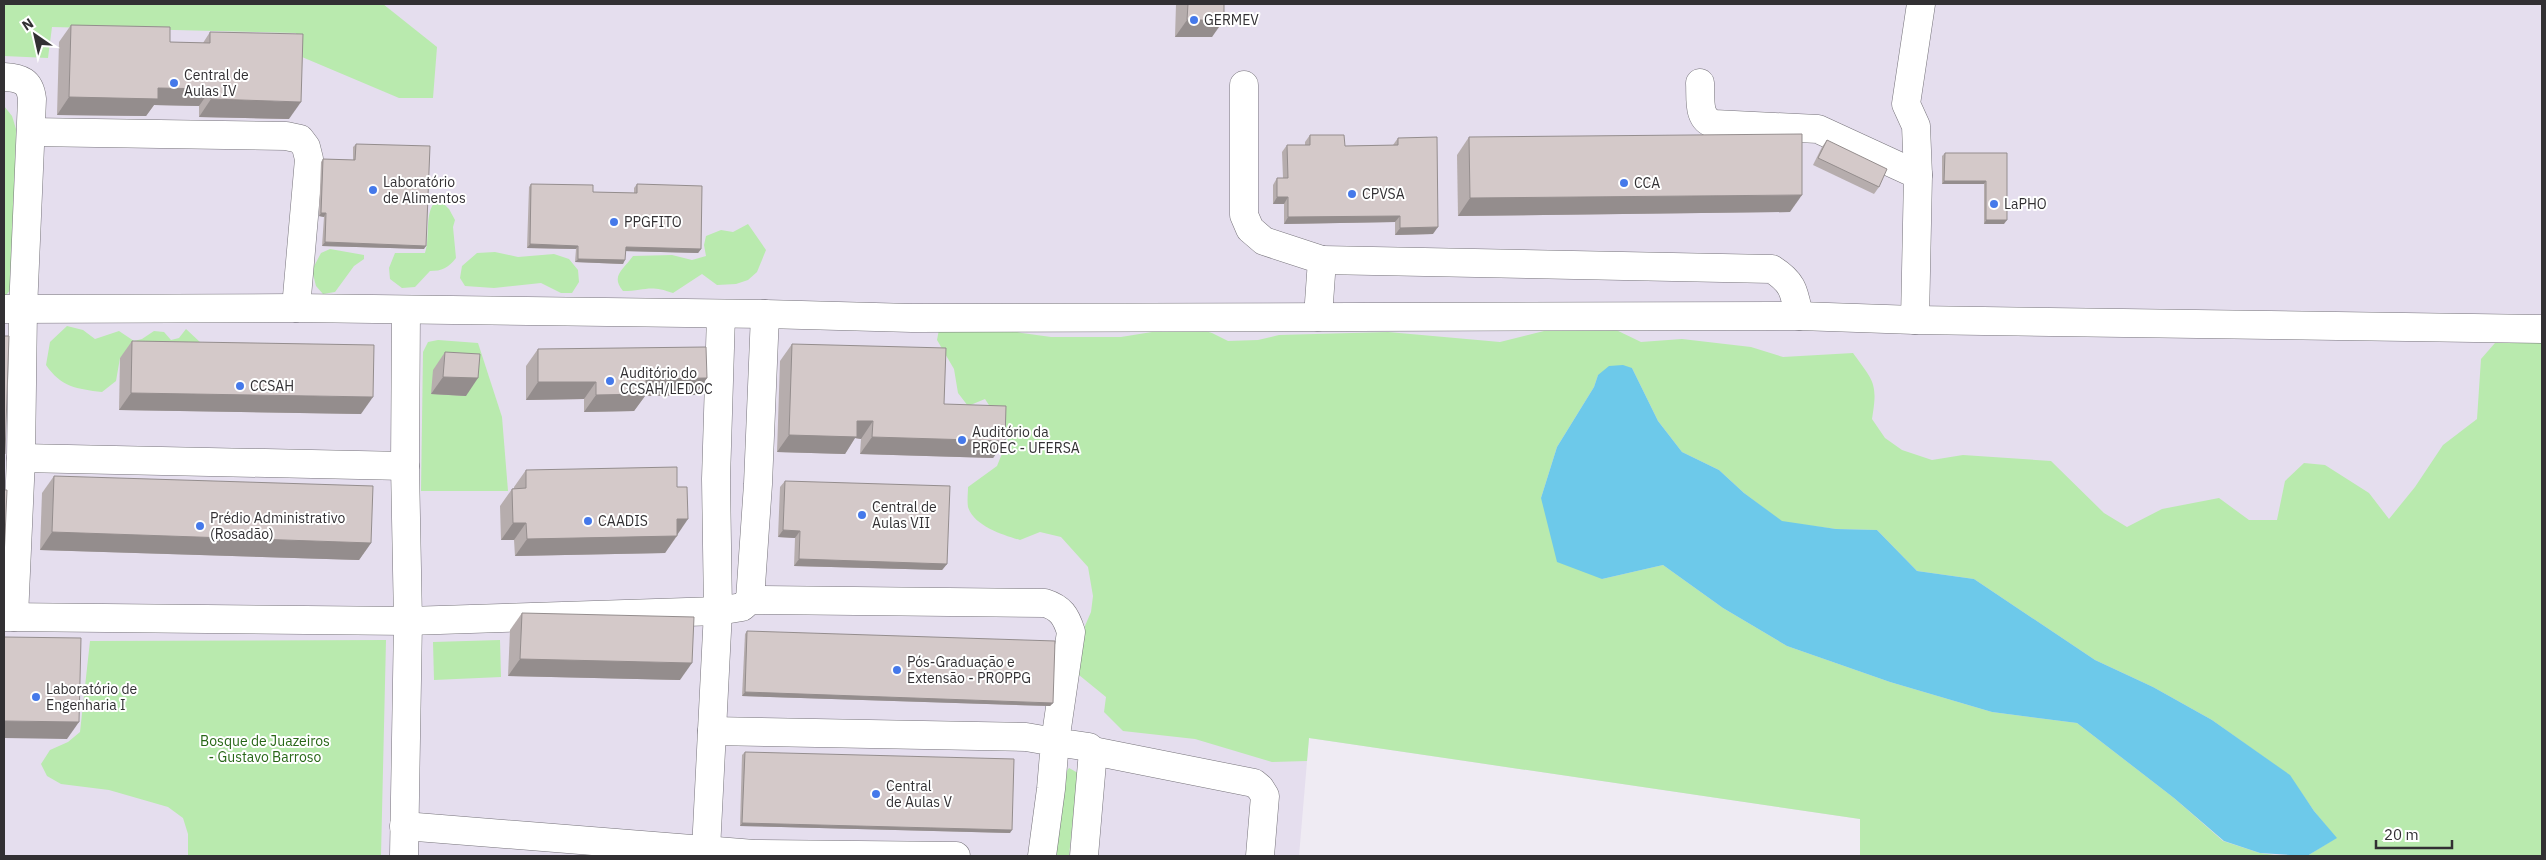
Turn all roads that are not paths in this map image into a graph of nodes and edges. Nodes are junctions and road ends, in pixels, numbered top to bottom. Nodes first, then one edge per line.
1 (1921, 4) edge
2 (4, 77) edge
3 (1700, 83) dead end
4 (1244, 85) dead end
5 (31, 132) junction
6 (1918, 175) junction
7 (1322, 260) junction
8 (296, 308) junction
9 (13, 310) edge
10 (406, 310) junction
11 (721, 314) junction
12 (765, 314) junction
13 (1799, 316) junction
14 (1318, 317) junction
15 (1915, 320) junction
16 (2542, 329) edge
17 (21, 458) junction
18 (405, 466) junction
19 (716, 479) junction
20 (758, 484) junction
21 (750, 600) junction
22 (706, 612) junction
23 (9, 617) edge
24 (408, 621) junction
25 (712, 731) junction
26 (1054, 742) junction
27 (1093, 751) junction
28 (404, 826) junction
29 (706, 850) junction
30 (404, 856) edge
31 (956, 856) edge
32 (1042, 856) edge
33 (1084, 856) edge
34 (1260, 856) edge

1 - 6 lane
2 - 5 lane
3 - 6 lane
4 - 7 lane
5 - 8 lane
5 - 9 lane
6 - 15 lane
7 - 13 lane
7 - 14 lane
8 - 9 lane
8 - 10 lane
9 - 17 lane
10 - 11 lane
10 - 18 lane
11 - 12 lane
11 - 19 lane
12 - 14 lane
12 - 20 lane
13 - 14 lane
13 - 15 lane
15 - 16 lane
17 - 18 lane
17 - 23 lane
18 - 24 lane
19 - 20 lane
19 - 22 lane
20 - 21 lane
21 - 22 lane
21 - 26 lane
22 - 24 lane
22 - 25 lane
23 - 24 lane
24 - 28 lane
25 - 26 lane
25 - 29 lane
26 - 27 lane
26 - 32 lane
27 - 33 lane
27 - 34 lane
28 - 29 lane
28 - 30 lane
29 - 31 lane

